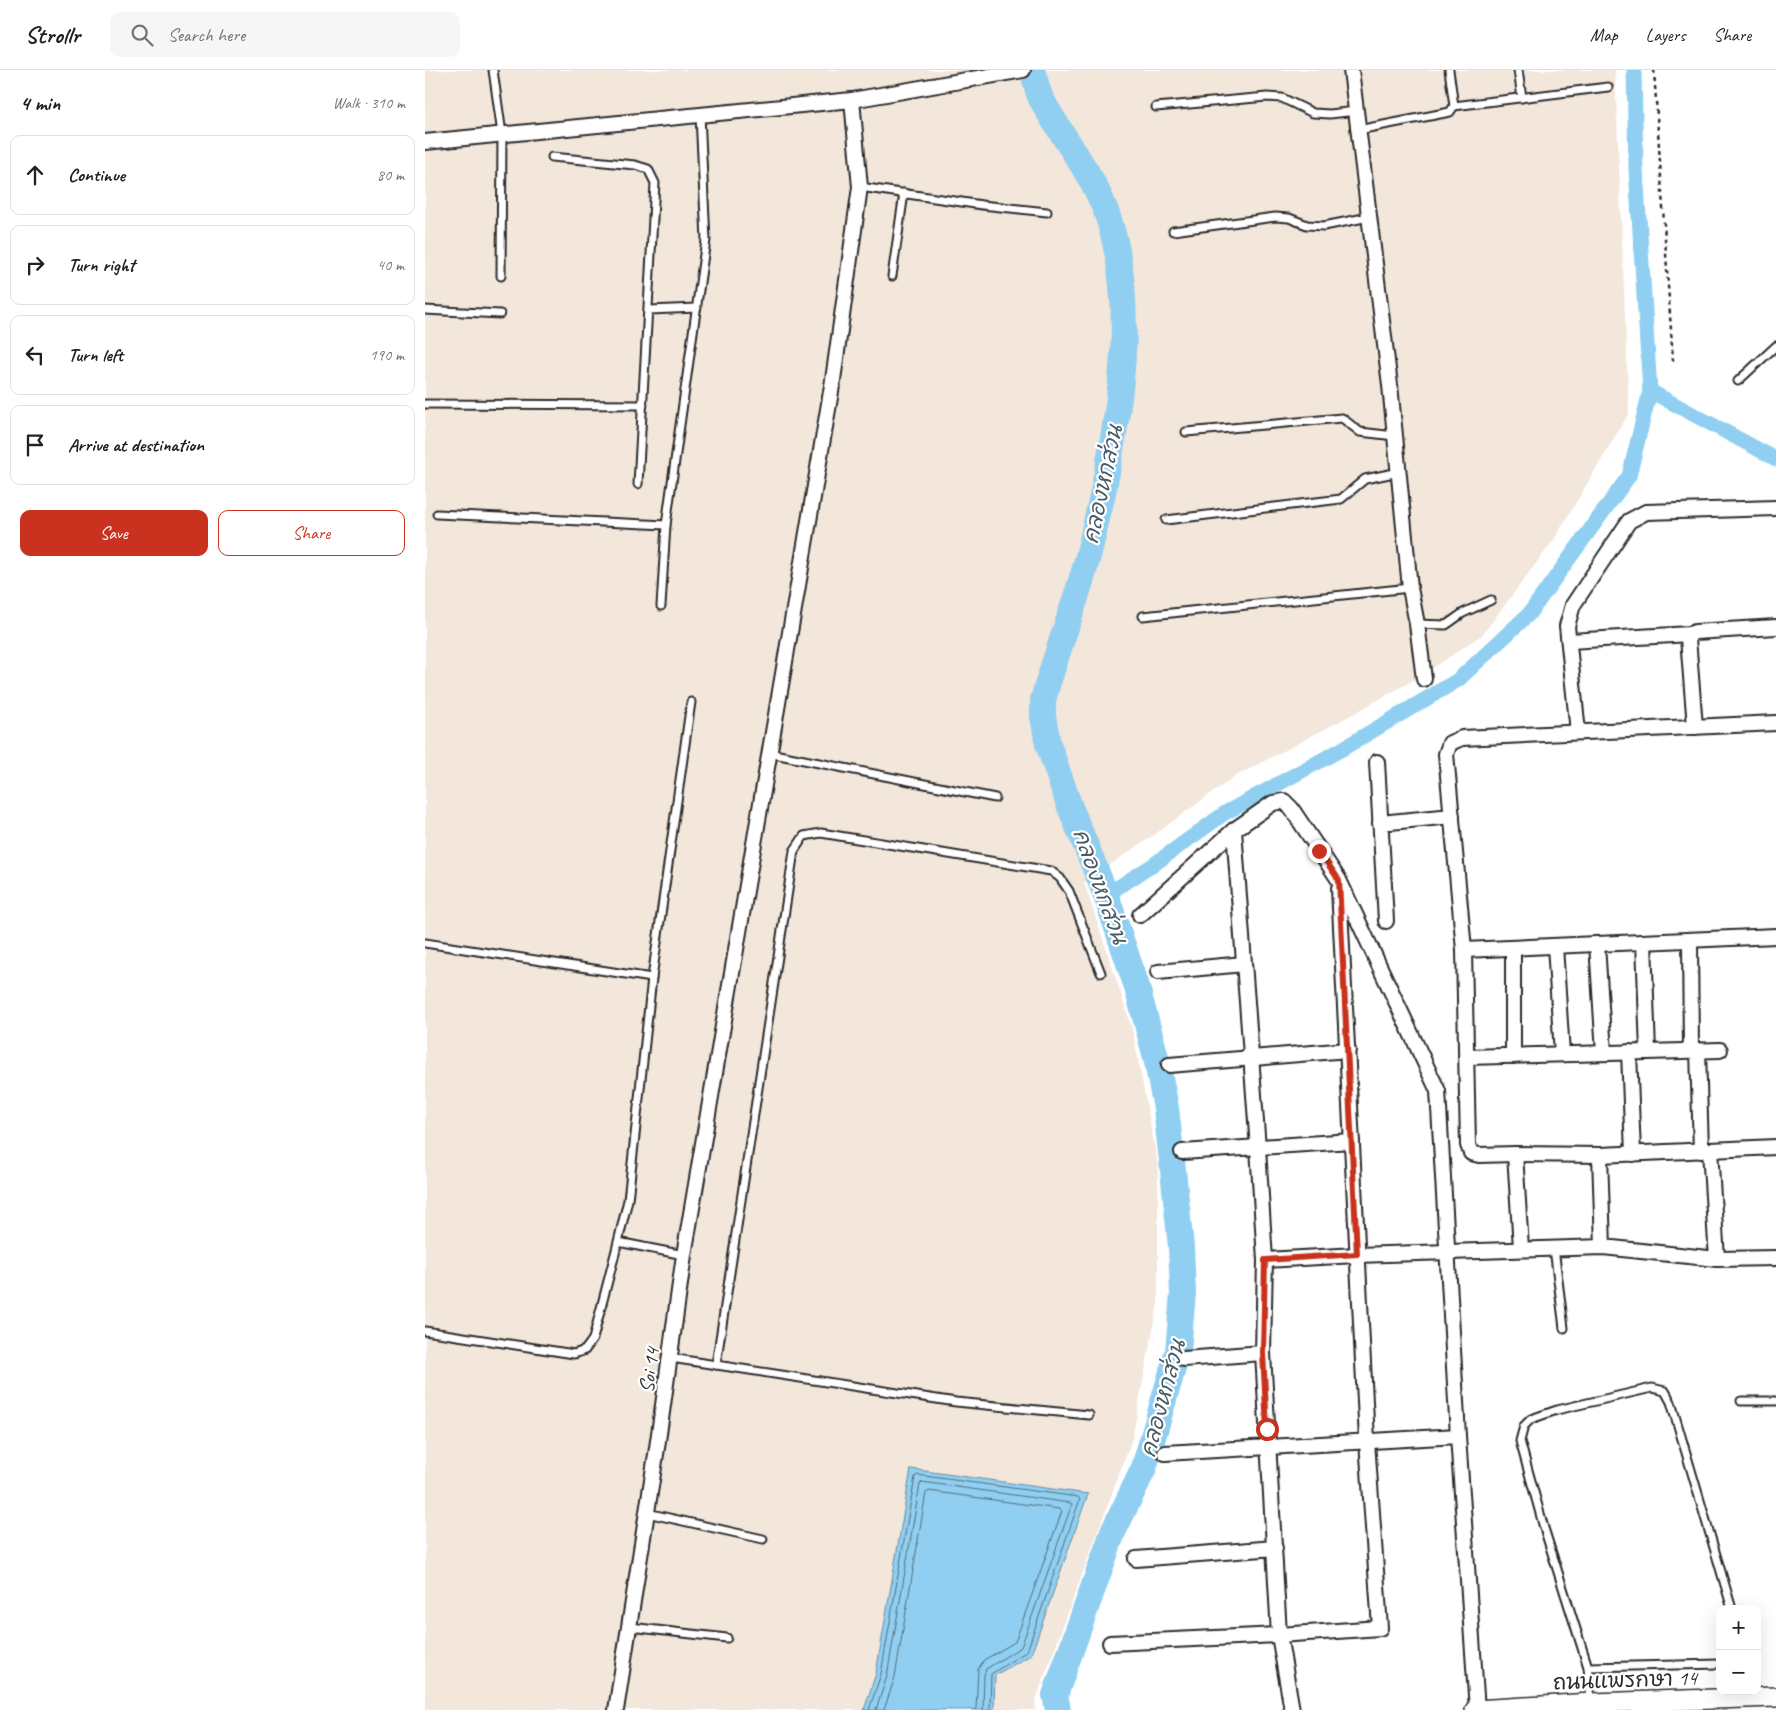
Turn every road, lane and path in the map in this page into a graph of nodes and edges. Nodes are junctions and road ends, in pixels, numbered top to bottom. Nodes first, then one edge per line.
1 (493, 70) edge
2 (1023, 70) edge
3 (1351, 70) edge
4 (1449, 70) edge
5 (1519, 70) edge
6 (1654, 70) edge
7 (984, 74) edge
8 (1608, 87) dead end
9 (1522, 98) junction
10 (852, 100) junction
11 (1454, 106) junction
12 (1156, 107) dead end
13 (1356, 111) junction
14 (700, 115) junction
15 (1358, 130) junction
16 (502, 134) junction
17 (425, 142) edge
18 (552, 156) dead end
19 (860, 187) junction
20 (904, 193) junction
21 (1047, 212) dead end
22 (1369, 218) junction
23 (1173, 231) dead end
24 (501, 276) dead end
25 (892, 276) dead end
26 (697, 308) junction
27 (425, 310) edge
28 (649, 310) junction
29 (501, 314) dead end
30 (1776, 346) edge
31 (1673, 361) dead end
32 (1739, 381) dead end
33 (425, 404) edge
34 (643, 405) junction
35 (1186, 432) dead end
36 (1395, 436) junction
37 (1400, 472) junction
38 (638, 484) dead end
39 (1776, 508) edge
40 (437, 514) dead end
41 (1166, 520) dead end
42 (666, 525) junction
43 (1410, 588) junction
44 (1491, 600) dead end
45 (661, 606) dead end
46 (1143, 616) dead end
47 (1417, 624) junction
48 (1776, 626) edge
49 (1690, 634) junction
50 (1569, 641) junction
51 (1424, 679) dead end
52 (691, 702) dead end
53 (1776, 723) edge
54 (1695, 726) junction
55 (1578, 732) junction
56 (768, 753) junction
57 (1377, 762) dead end
58 (995, 798) dead end
59 (1452, 816) junction
60 (1380, 823) junction
61 (1234, 830) junction
62 (1339, 880) junction
63 (1140, 915) dead end
64 (1386, 921) dead end
65 (1776, 936) edge
66 (1690, 940) junction
67 (1644, 942) junction
68 (425, 943) edge
69 (1597, 944) junction
70 (1555, 946) junction
71 (1513, 948) junction
72 (1464, 950) junction
73 (1244, 964) junction
74 (1158, 972) dead end
75 (1101, 973) dead end
76 (652, 978) junction
77 (1347, 1050) junction
78 (1695, 1050) junction
79 (1720, 1050) dead end
80 (1629, 1052) junction
81 (1648, 1052) junction
82 (1604, 1053) junction
83 (1562, 1054) junction
84 (1513, 1056) junction
85 (1466, 1057) junction
86 (1252, 1058) junction
87 (1169, 1065) dead end
88 (1352, 1141) junction
89 (1776, 1147) edge
90 (1258, 1148) junction
91 (1705, 1150) junction
92 (1182, 1152) dead end
93 (1515, 1154) junction
94 (1633, 1154) junction
95 (1600, 1156) junction
96 (618, 1242) junction
97 (1603, 1247) junction
98 (1521, 1248) junction
99 (1554, 1248) junction
100 (1447, 1253) junction
101 (1357, 1254) junction
102 (684, 1255) junction
103 (1776, 1258) edge
104 (1717, 1259) junction
105 (1265, 1260) junction
106 (1563, 1328) dead end
107 (425, 1330) edge
108 (1263, 1353) junction
109 (671, 1358) junction
110 (1184, 1359) dead end
111 (716, 1365) junction
112 (1741, 1401) dead end
113 (1776, 1401) edge
114 (1089, 1416) dead end
115 (1458, 1436) junction
116 (1367, 1441) junction
117 (1269, 1448) junction
118 (1165, 1453) dead end
119 (647, 1514) junction
120 (763, 1539) dead end
121 (1275, 1548) junction
122 (1136, 1559) dead end
123 (1731, 1605) edge
124 (630, 1627) junction
125 (1279, 1635) junction
126 (727, 1638) dead end
127 (1110, 1643) dead end
128 (1716, 1664) edge
129 (1588, 1668) junction
130 (1766, 1695) edge
131 (1591, 1703) junction
132 (616, 1710) edge
133 (1292, 1710) edge
134 (1477, 1710) edge

1 - 16 lane
2 - 7 street
3 - 13 street
4 - 11 lane
5 - 9 lane
6 - 31 path
7 - 10 street
8 - 9 lane
9 - 11 lane
10 - 14 street
10 - 19 street, Soi 14
11 - 15 lane
12 - 13 lane
13 - 15 street
14 - 16 street
14 - 26 lane
15 - 22 street
16 - 17 street
16 - 24 lane
18 - 28 lane
19 - 20 lane
19 - 56 street, Soi 14
20 - 21 lane
20 - 25 lane
22 - 23 lane
22 - 36 street
26 - 28 lane
26 - 42 lane
27 - 29 lane
28 - 34 lane
30 - 32 lane
33 - 34 lane
34 - 38 lane
35 - 36 lane
36 - 37 street
37 - 41 lane
37 - 43 street
39 - 50 street
40 - 42 lane
42 - 45 lane
43 - 46 lane
43 - 47 street
44 - 47 lane
47 - 51 street
48 - 49 street
49 - 50 street
49 - 54 street
50 - 55 street
52 - 76 lane
53 - 54 street
54 - 55 street
55 - 59 street
56 - 58 lane
56 - 102 street, Soi 14
57 - 60 street
59 - 60 street
59 - 72 street
60 - 64 street
61 - 62 street
61 - 63 street
61 - 73 street
62 - 77 street
62 - 100 street
65 - 66 street
66 - 67 street
66 - 78 street
67 - 69 street
67 - 81 street
68 - 76 lane
69 - 70 street
69 - 82 street
70 - 71 street
70 - 83 street
71 - 72 street
71 - 84 street
72 - 85 street
73 - 74 street
73 - 86 street
75 - 111 lane
76 - 96 lane
77 - 86 street
77 - 88 street
78 - 79 street
78 - 81 street
78 - 91 street
80 - 81 street
80 - 82 street
80 - 94 street
82 - 83 street
83 - 84 street
84 - 85 street
85 - 93 street
86 - 87 street
86 - 90 street
88 - 90 street
88 - 101 street
89 - 91 street
90 - 92 street
90 - 105 street
91 - 94 street
91 - 104 street
93 - 95 street
93 - 98 street
94 - 95 street
95 - 97 street
96 - 102 lane
96 - 107 lane
97 - 99 street
97 - 104 street
98 - 99 street
98 - 100 street
99 - 106 lane
100 - 101 street
100 - 115 street
101 - 105 street
101 - 116 street
102 - 109 street, Soi 14
103 - 104 street
105 - 108 street
108 - 110 street
108 - 117 street
109 - 111 lane
109 - 119 street, Soi 14
111 - 114 lane
112 - 113 lane
115 - 116 street
115 - 134 street
116 - 117 street
116 - 125 street
117 - 118 street
117 - 121 street
119 - 120 lane
119 - 124 street, Soi 14
121 - 122 street
121 - 125 street
123 - 129 lane
124 - 126 lane
124 - 132 street, Soi 14
125 - 127 street
125 - 133 street
128 - 129 lane
129 - 131 lane
130 - 131 main road, ถนนแพรกษา 14
131 - 134 main road, ถนนแพรกษา 14

